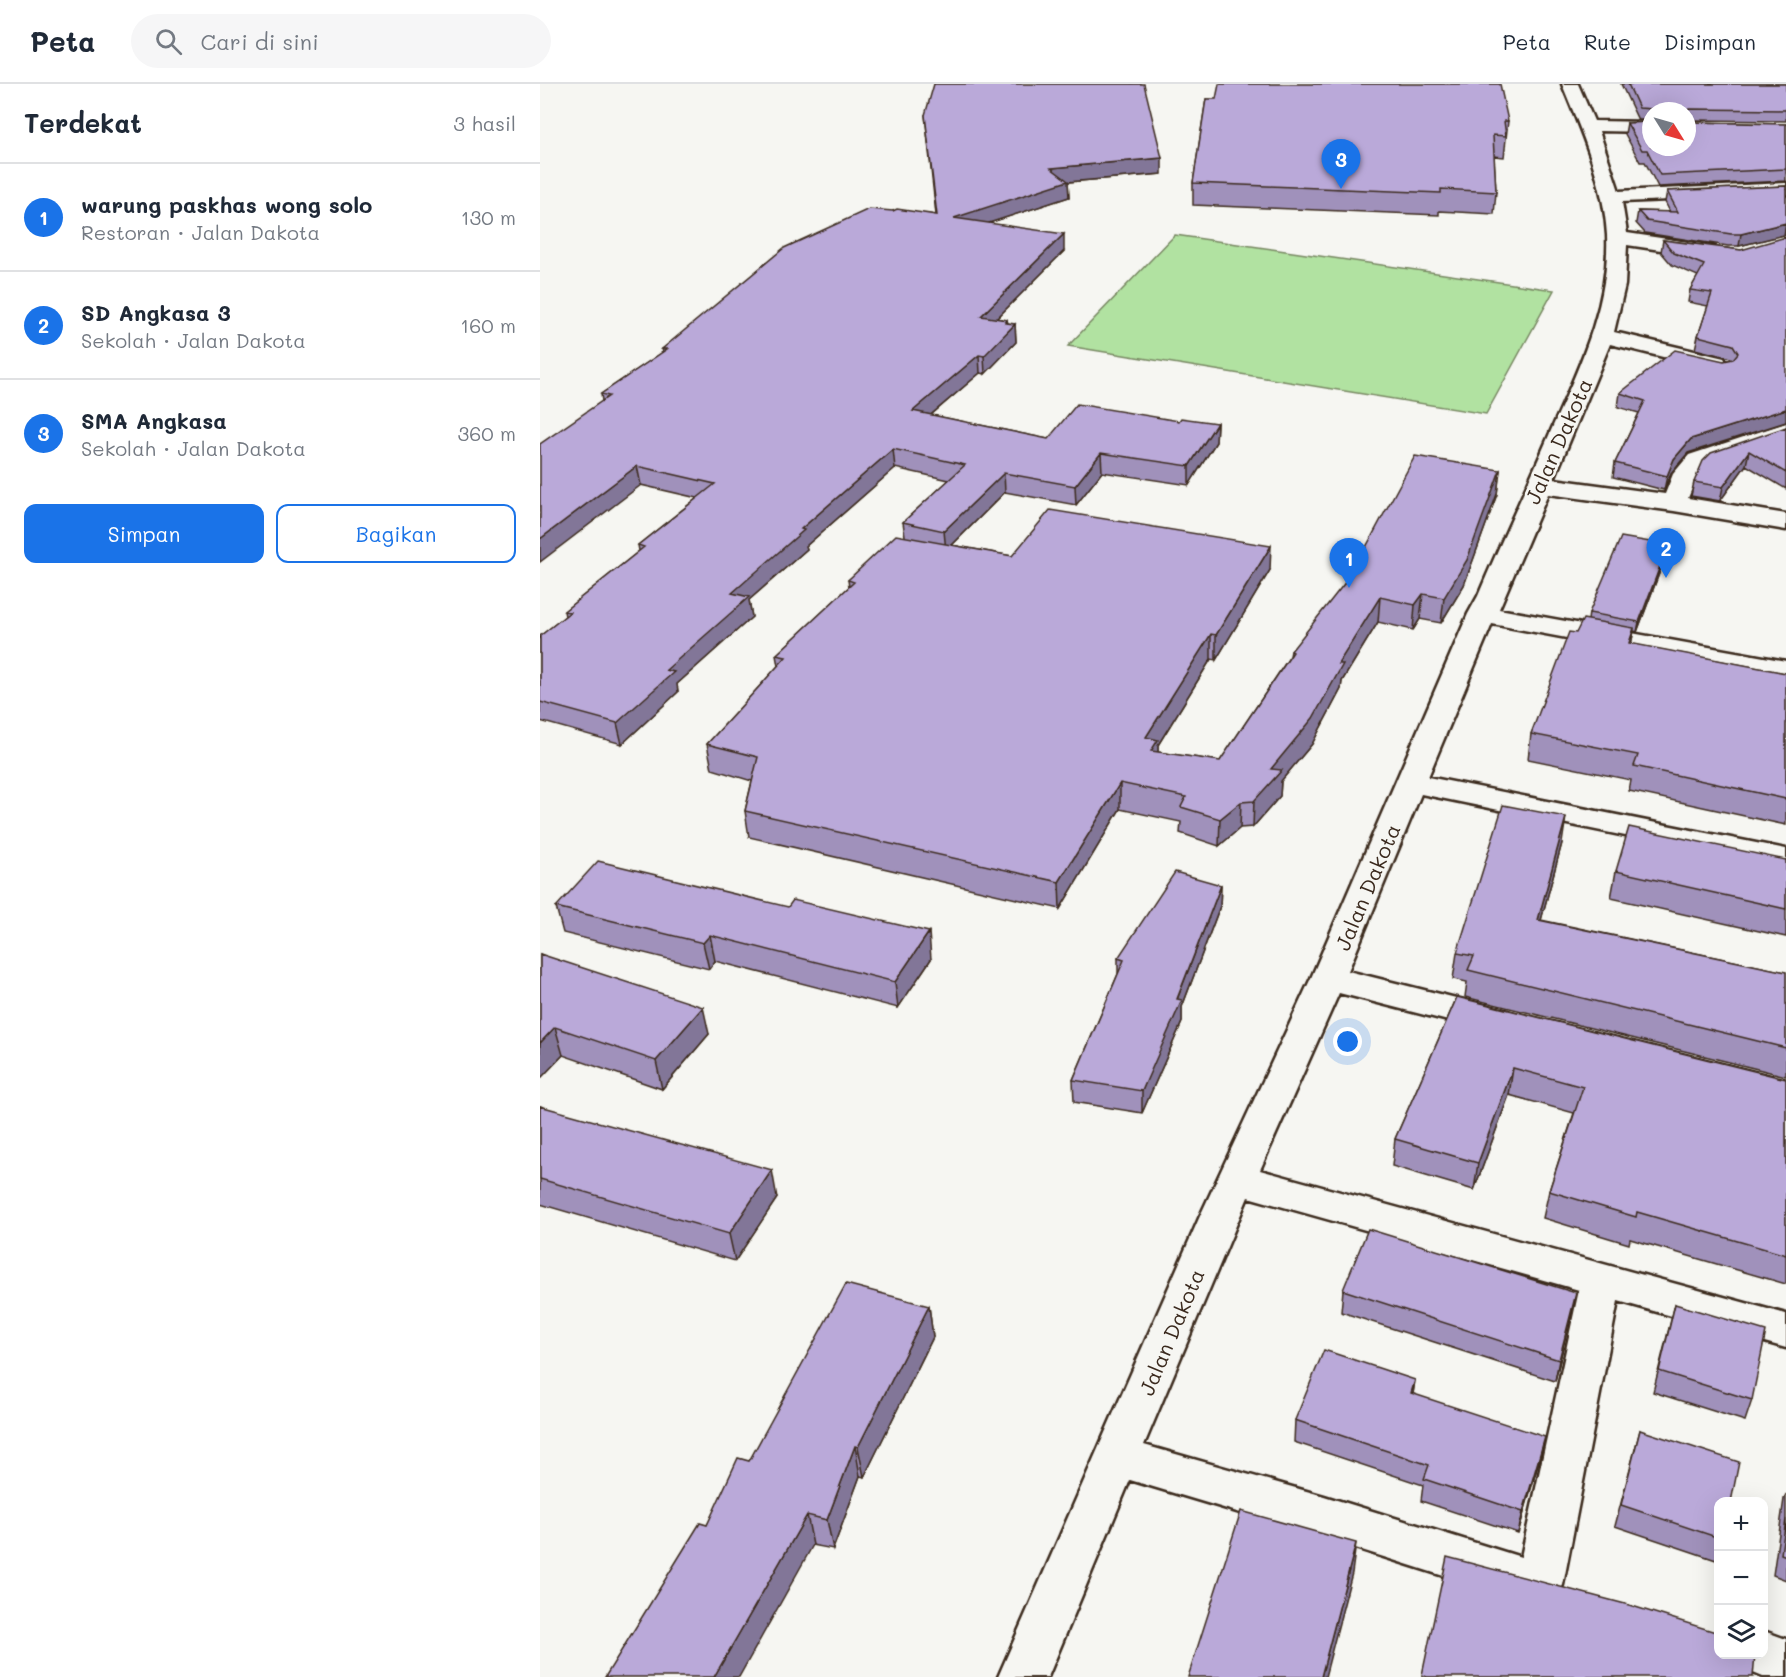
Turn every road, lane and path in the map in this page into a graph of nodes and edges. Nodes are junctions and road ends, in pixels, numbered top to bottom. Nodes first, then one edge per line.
1 (1570, 84) edge
2 (1588, 126) junction
3 (1642, 126) edge
4 (1786, 189) edge
5 (1611, 197) junction
6 (1617, 238) junction
7 (1728, 254) edge
8 (1604, 336) junction
9 (1722, 365) edge
10 (1786, 430) edge
11 (1540, 485) junction
12 (1674, 503) junction
13 (1786, 522) edge
14 (1482, 614) junction
15 (1786, 670) edge
16 (1411, 783) junction
17 (1786, 860) edge
18 (1328, 978) junction
19 (1526, 1027) edge
20 (1238, 1179) junction
21 (1602, 1280) junction
22 (1786, 1331) edge
23 (1117, 1457) junction
24 (1768, 1656) edge
25 (1786, 1662) edge
26 (1023, 1677) edge

1 - 2 street, Jalan Dakota
2 - 3 street
2 - 5 street, Jalan Dakota
4 - 5 street
5 - 6 street, Jalan Dakota
6 - 7 street
6 - 8 street, Jalan Dakota
8 - 9 street
8 - 11 street, Jalan Dakota
10 - 12 street
11 - 12 street
11 - 14 street, Jalan Dakota
12 - 13 street
14 - 15 street
14 - 16 street, Jalan Dakota
16 - 17 street
16 - 18 street, Jalan Dakota
18 - 19 street
18 - 20 street, Jalan Dakota
20 - 21 street
20 - 23 street, Jalan Dakota
21 - 22 street
21 - 23 street
23 - 26 street, Jalan Dakota
24 - 25 street

